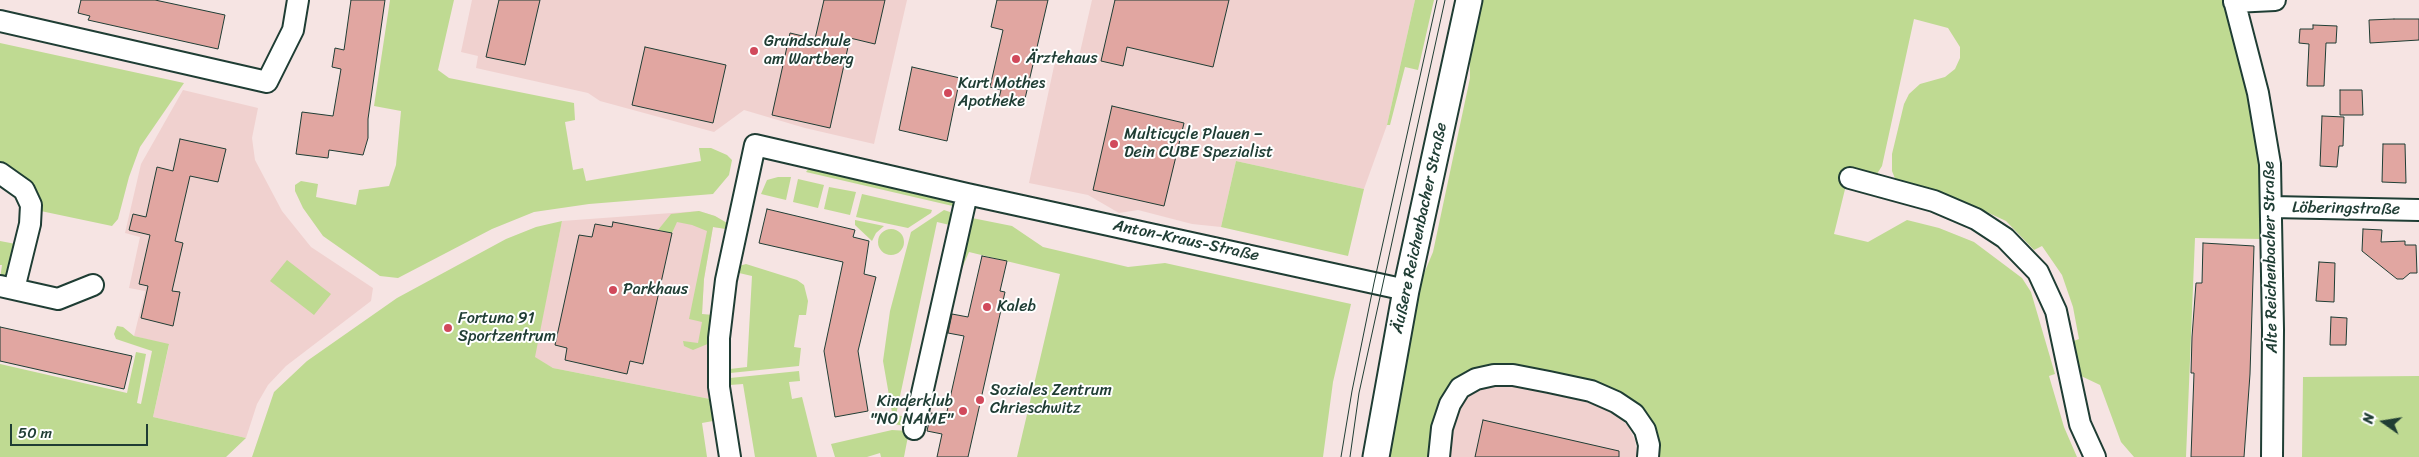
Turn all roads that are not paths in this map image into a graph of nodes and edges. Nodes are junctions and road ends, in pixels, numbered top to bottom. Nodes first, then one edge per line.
1 (298, 0) edge
2 (1469, 0) edge
3 (2275, 0) edge
4 (2234, 1) edge
5 (0, 21) edge
6 (0, 173) edge
7 (1850, 178) dead end
8 (967, 194) junction
9 (2272, 207) junction
10 (2419, 210) edge
11 (93, 285) dead end
12 (7, 288) edge
13 (1406, 290) junction
14 (914, 430) dead end
15 (730, 457) edge
16 (1376, 457) edge
17 (1439, 457) edge
18 (1648, 457) edge
19 (2095, 457) edge
20 (2272, 457) edge

1 - 5 street
2 - 13 street, Äußere Reichenbacher Straße
3 - 4 street
4 - 9 street, Alte Reichenbacher Straße
6 - 12 street
7 - 19 street
8 - 13 street, Anton-Kraus-Straße
8 - 14 street
8 - 15 street, Anton-Kraus-Straße
9 - 10 street, Löberingstraße
9 - 20 street, Alte Reichenbacher Straße
11 - 12 street
13 - 16 street, Äußere Reichenbacher Straße
17 - 18 street

